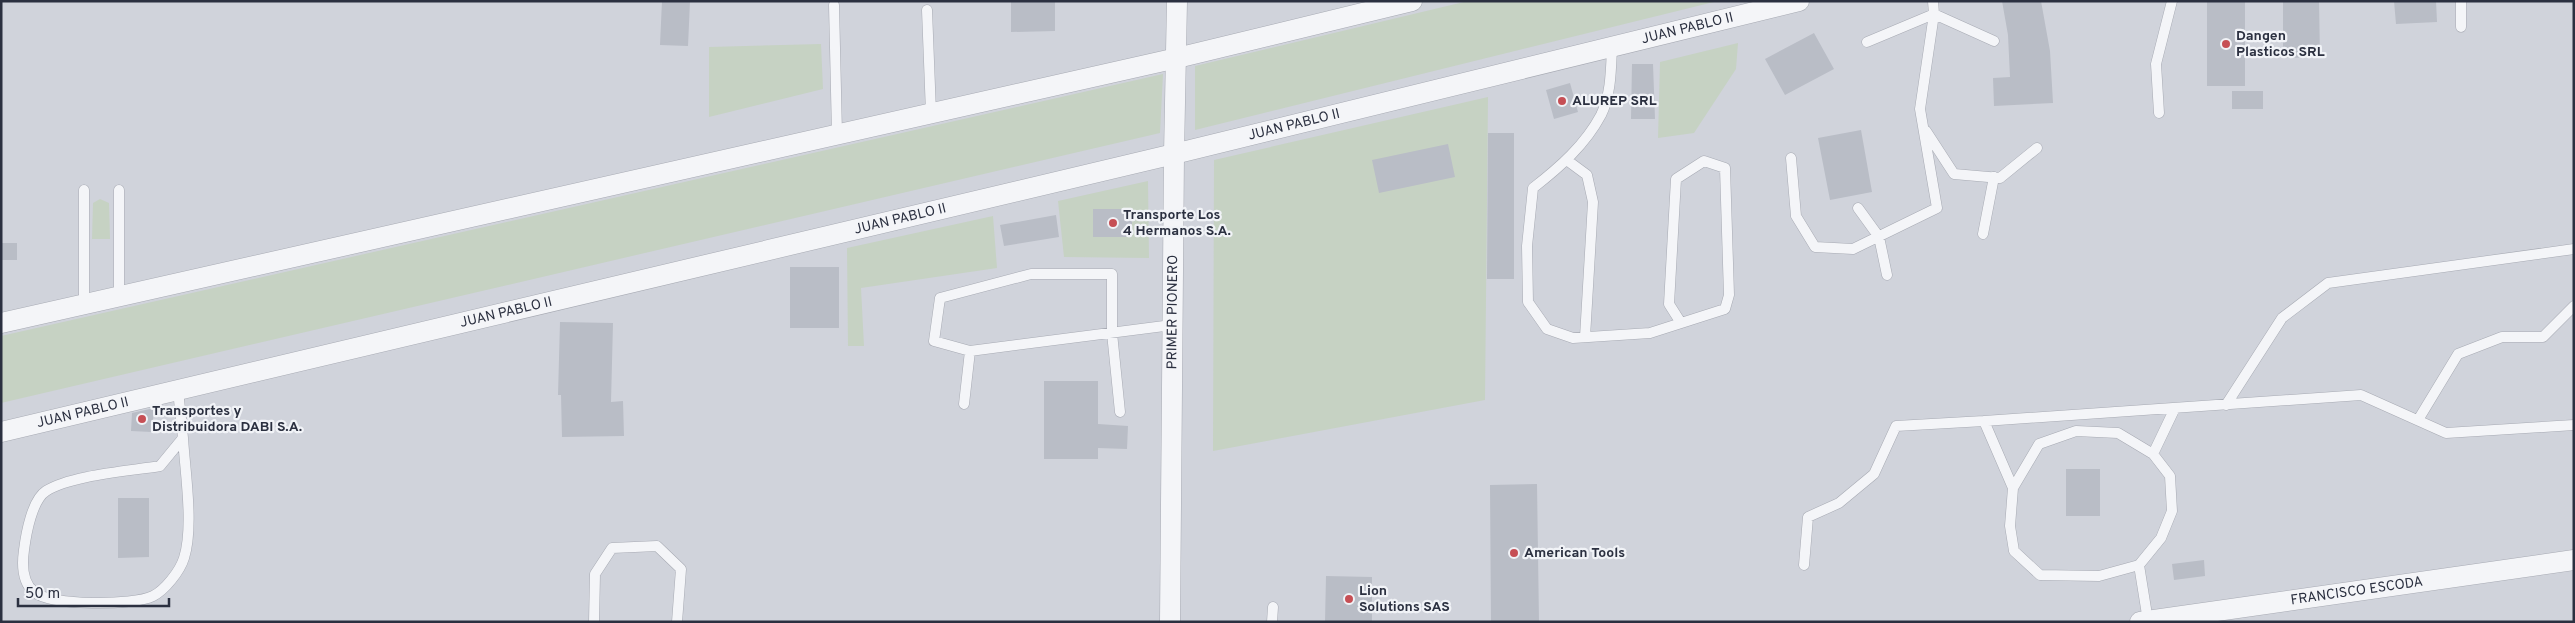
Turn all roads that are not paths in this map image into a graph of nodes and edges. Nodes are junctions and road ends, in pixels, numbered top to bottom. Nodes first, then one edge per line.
1 (1178, 1) edge
2 (1412, 1) edge
3 (1798, 1) edge
4 (1933, 1) edge
5 (2172, 1) edge
6 (2461, 1) edge
7 (834, 5) dead end
8 (927, 10) dead end
9 (1934, 14) junction
10 (2461, 26) dead end
11 (1994, 41) dead end
12 (1866, 42) dead end
13 (1612, 47) junction
14 (1177, 58) junction
15 (931, 113) junction
16 (2159, 113) dead end
17 (1924, 128) junction
18 (837, 134) junction
19 (2037, 148) dead end
20 (1174, 154) junction
21 (1791, 158) dead end
22 (1568, 161) junction
23 (1994, 177) junction
24 (84, 190) dead end
25 (119, 190) dead end
26 (1858, 208) dead end
27 (1983, 234) dead end
28 (1879, 237) junction
29 (2574, 249) edge
30 (1887, 275) dead end
31 (119, 295) junction
32 (84, 304) junction
33 (2574, 306) edge
34 (1, 323) edge
35 (1681, 323) junction
36 (1172, 325) junction
37 (1112, 333) junction
38 (1585, 337) junction
39 (970, 351) junction
40 (178, 390) junction
41 (964, 404) dead end
42 (2226, 405) junction
43 (2175, 408) junction
44 (1120, 412) dead end
45 (2418, 420) junction
46 (1984, 421) junction
47 (2574, 425) edge
48 (1, 432) edge
49 (183, 438) junction
50 (2153, 454) junction
51 (2013, 488) junction
52 (2574, 560) edge
53 (1804, 565) dead end
54 (2139, 565) junction
55 (1273, 606) dead end
56 (2144, 621) edge
57 (594, 622) edge
58 (677, 622) edge
59 (1170, 622) edge
60 (1272, 622) edge

1 - 14 street, PRIMER PIONERO
2 - 14 street
3 - 13 street, JUAN PABLO II
4 - 9 lane
5 - 16 lane
6 - 10 lane
7 - 18 lane
8 - 15 lane
9 - 11 lane
9 - 12 lane
9 - 17 lane
13 - 20 street, JUAN PABLO II
13 - 22 lane
14 - 15 street
14 - 20 street, PRIMER PIONERO
15 - 18 street
17 - 23 lane
17 - 28 lane
18 - 31 street
19 - 23 lane
20 - 36 street, PRIMER PIONERO
20 - 40 street, JUAN PABLO II
21 - 28 lane
22 - 38 lane
22 - 38 lane
23 - 27 lane
24 - 32 lane
25 - 31 lane
26 - 28 lane
28 - 30 lane
29 - 42 lane
31 - 32 street
32 - 34 street
33 - 45 lane
35 - 35 lane
35 - 38 lane
36 - 37 lane
36 - 59 street, PRIMER PIONERO
37 - 39 lane
37 - 39 lane
37 - 44 lane
39 - 41 lane
40 - 48 street, JUAN PABLO II
40 - 49 lane
42 - 43 lane
42 - 45 lane
43 - 46 lane
43 - 50 lane
45 - 47 lane
46 - 51 lane
46 - 53 lane
49 - 49 lane
50 - 51 lane
50 - 54 lane
51 - 54 lane
52 - 56 street, FRANCISCO ESCODA
54 - 56 lane
55 - 60 lane
57 - 58 lane

